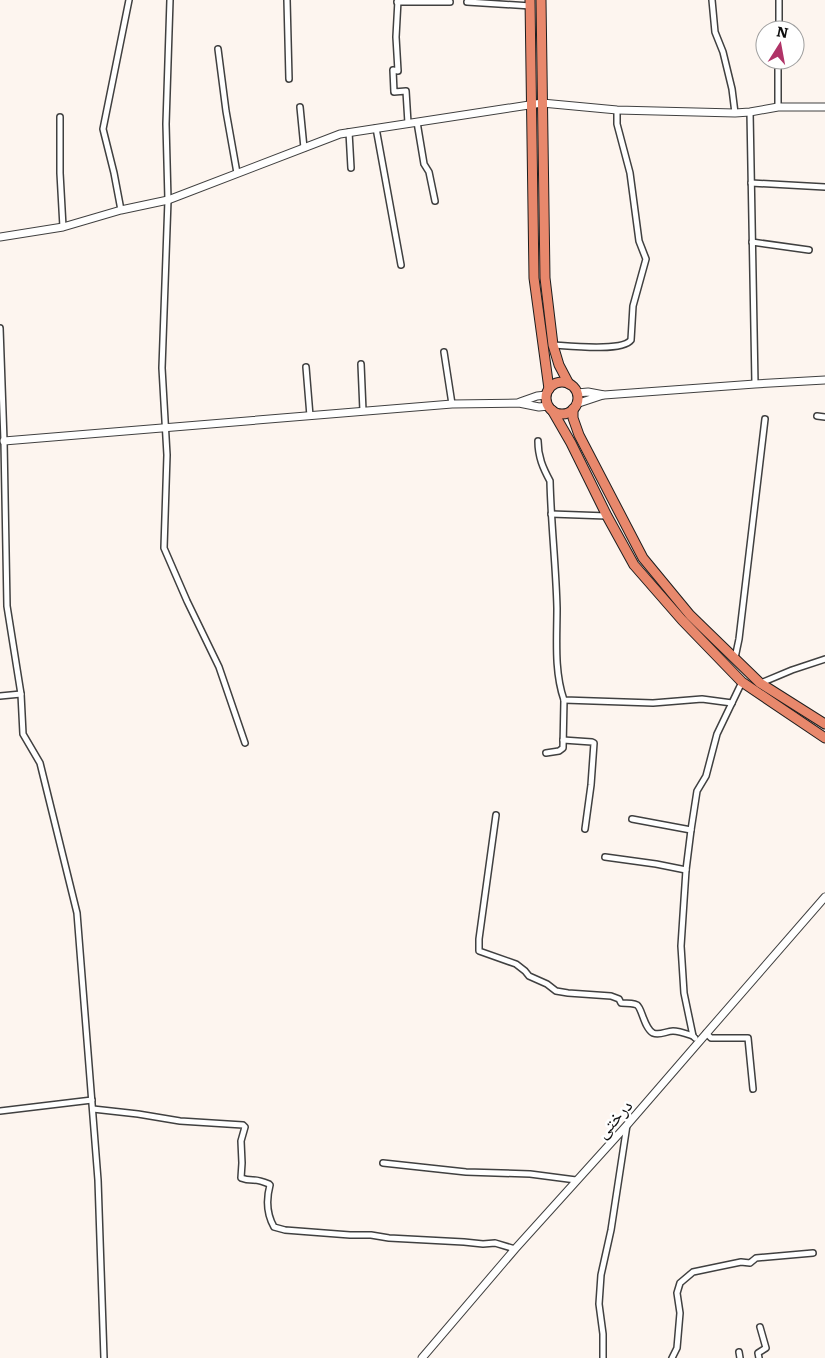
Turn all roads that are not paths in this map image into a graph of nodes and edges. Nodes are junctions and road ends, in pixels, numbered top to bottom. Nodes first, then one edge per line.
1 (129, 0) edge
2 (170, 0) edge
3 (287, 0) edge
4 (541, 0) edge
5 (712, 0) edge
6 (779, 0) edge
7 (398, 1) edge
8 (450, 2) dead end
9 (467, 2) dead end
10 (531, 3) edge
11 (778, 20) edge
12 (218, 49) dead end
13 (778, 70) edge
14 (288, 79) dead end
15 (542, 103) junction
16 (532, 104) junction
17 (300, 107) dead end
18 (778, 107) junction
19 (825, 107) edge
20 (617, 110) junction
21 (750, 112) junction
22 (735, 113) junction
23 (60, 117) dead end
24 (417, 122) junction
25 (408, 123) junction
26 (376, 128) junction
27 (349, 132) junction
28 (304, 148) junction
29 (350, 168) dead end
30 (237, 173) junction
31 (751, 183) junction
32 (825, 187) edge
33 (168, 200) junction
34 (435, 201) dead end
35 (121, 210) junction
36 (63, 227) junction
37 (0, 237) edge
38 (752, 242) junction
39 (809, 250) dead end
40 (401, 265) dead end
41 (0, 328) edge
42 (554, 345) junction
43 (444, 352) dead end
44 (361, 364) dead end
45 (306, 367) dead end
46 (825, 380) edge
47 (569, 384) junction
48 (755, 384) junction
49 (548, 392) junction
50 (577, 393) junction
51 (604, 395) junction
52 (519, 403) junction
53 (452, 404) junction
54 (575, 407) junction
55 (550, 408) junction
56 (363, 412) junction
57 (310, 416) junction
58 (817, 416) dead end
59 (825, 417) edge
60 (765, 419) dead end
61 (164, 428) junction
62 (2, 441) edge
63 (538, 441) dead end
64 (551, 514) junction
65 (607, 516) junction
66 (735, 658) junction
67 (825, 659) edge
68 (742, 682) junction
69 (760, 683) junction
70 (20, 694) junction
71 (0, 696) edge
72 (564, 700) junction
73 (732, 703) junction
74 (825, 724) edge
75 (825, 738) edge
76 (563, 740) junction
77 (245, 743) dead end
78 (546, 753) dead end
79 (496, 815) dead end
80 (632, 819) dead end
81 (585, 829) dead end
82 (691, 830) junction
83 (605, 857) dead end
84 (686, 870) junction
85 (825, 897) edge
86 (706, 1033) junction
87 (693, 1036) junction
88 (698, 1043) junction
89 (753, 1089) dead end
90 (92, 1100) junction
91 (92, 1109) junction
92 (0, 1111) edge
93 (628, 1125) junction
94 (383, 1163) dead end
95 (576, 1180) junction
96 (514, 1249) junction
97 (813, 1253) dead end
98 (760, 1327) dead end
99 (104, 1358) edge
100 (422, 1358) edge
101 (603, 1358) edge
102 (672, 1358) edge
103 (759, 1358) edge

1 - 35 street
2 - 33 street
3 - 14 street
4 - 15 highway
5 - 22 street
6 - 11 street
7 - 8 street
7 - 25 street
9 - 10 street
10 - 16 highway
12 - 30 street
13 - 18 street
15 - 16 street
15 - 20 street
15 - 42 highway
16 - 24 street
16 - 49 highway
17 - 28 street
18 - 19 street
18 - 21 street
20 - 22 street
20 - 42 street
21 - 22 street
21 - 31 street
23 - 36 street
24 - 25 street
24 - 34 street
25 - 26 street
26 - 27 street
26 - 40 street
27 - 28 street
27 - 29 street
28 - 30 street
30 - 33 street
31 - 32 street
31 - 38 street
33 - 35 street
33 - 61 street
35 - 36 street
36 - 37 street
38 - 39 street
38 - 48 street
41 - 62 street
42 - 47 highway
43 - 53 street
44 - 56 street
45 - 57 street
46 - 48 street
47 - 49 highway
47 - 50 highway
48 - 51 street
49 - 52 street
49 - 55 highway
50 - 51 street
50 - 54 highway
51 - 54 street
52 - 53 street
52 - 55 street
53 - 56 street
54 - 55 highway
54 - 66 highway
55 - 65 highway
56 - 57 street
57 - 61 street
58 - 59 street
60 - 66 street
61 - 62 street
61 - 77 street
62 - 70 street
63 - 64 street
64 - 65 street
64 - 72 street
65 - 68 highway
66 - 69 highway
67 - 69 street
68 - 73 street
68 - 75 highway
69 - 74 highway
70 - 71 street
70 - 90 street
72 - 73 street
72 - 76 street
73 - 82 street
76 - 78 street
76 - 81 street
79 - 87 street
80 - 82 street
82 - 84 street
83 - 84 street
84 - 87 street
85 - 86 street, درختی
86 - 88 street, درختی
86 - 89 street
87 - 88 street
88 - 93 street, درختی
90 - 91 street
90 - 92 street
91 - 96 street
91 - 99 street
93 - 95 street, درختی
93 - 101 street
94 - 95 street
95 - 96 street, درختی
96 - 100 street, درختی
97 - 102 street
98 - 103 street

